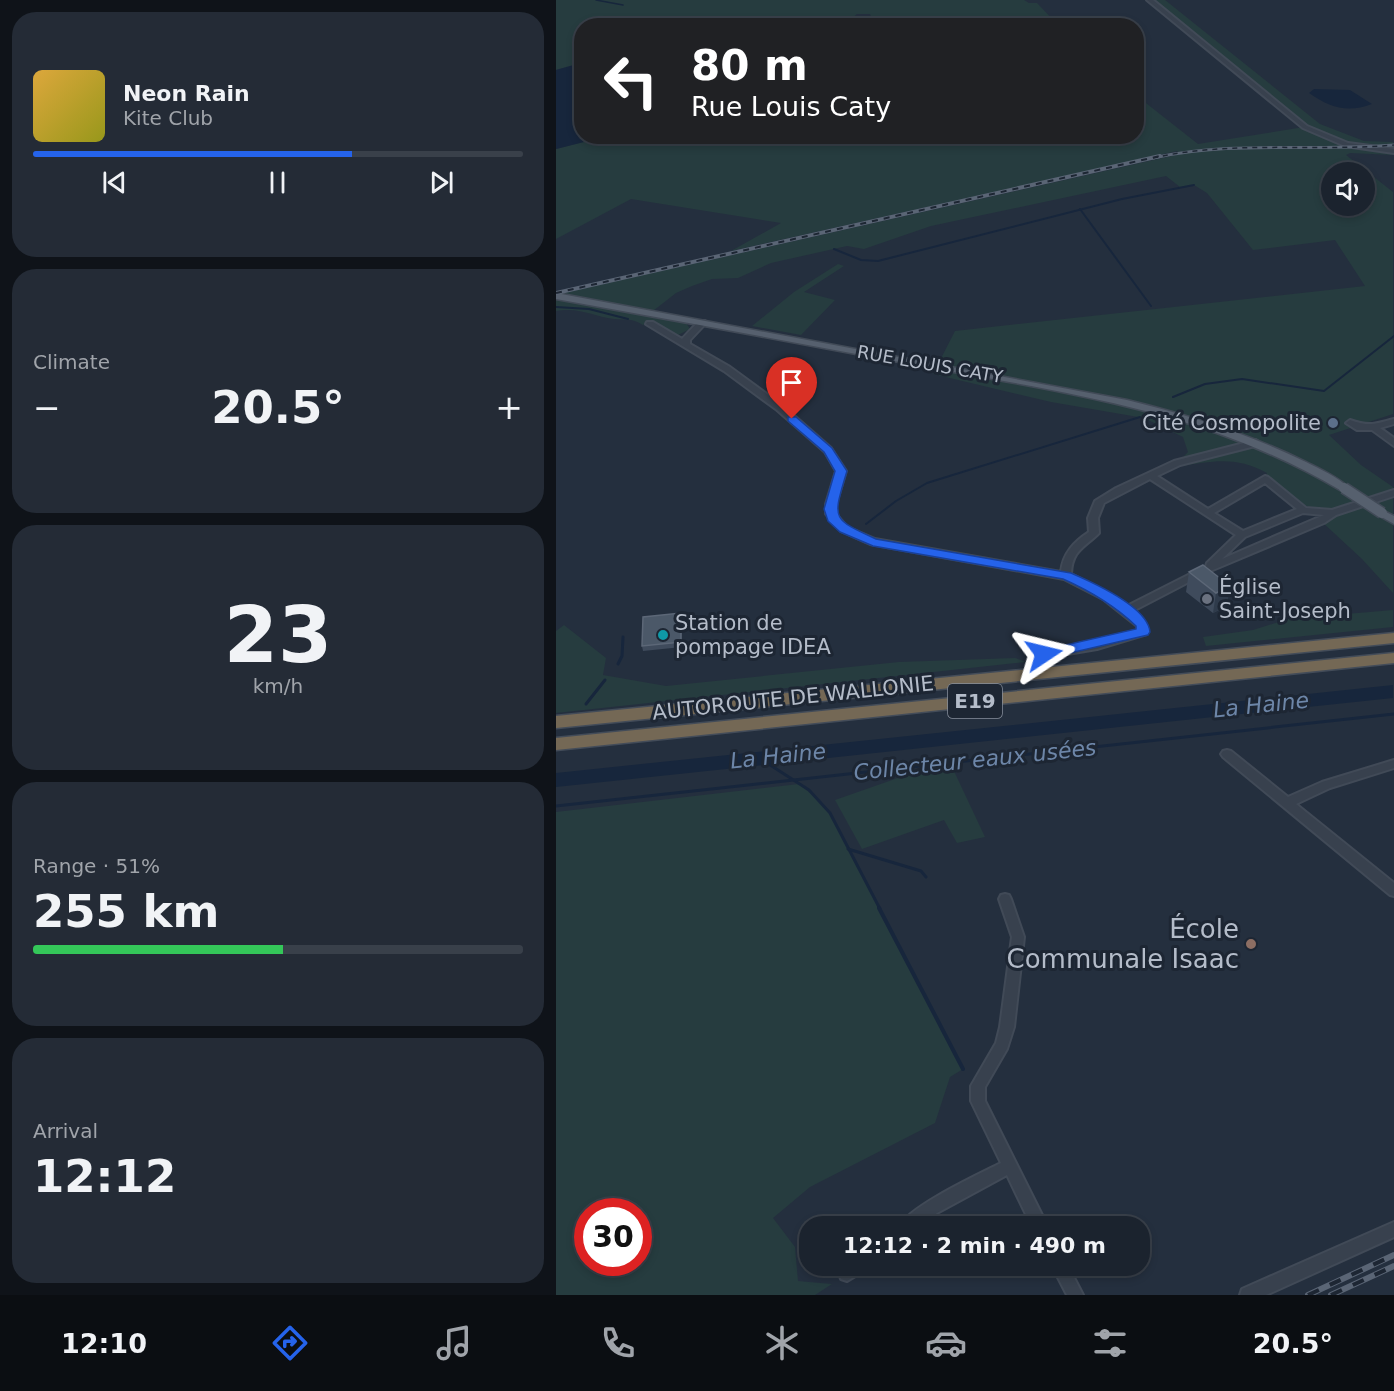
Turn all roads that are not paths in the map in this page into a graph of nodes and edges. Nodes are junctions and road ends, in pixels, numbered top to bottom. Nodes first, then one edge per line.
1 (1150, 0) edge
2 (1393, 151) edge
3 (556, 296) edge
4 (702, 323) junction
5 (650, 324) dead end
6 (686, 345) junction
7 (1393, 421) edge
8 (1350, 423) dead end
9 (1374, 427) junction
10 (1256, 443) junction
11 (1393, 443) edge
12 (1150, 476) junction
13 (1393, 493) edge
14 (1302, 509) junction
15 (1207, 513) junction
16 (1333, 513) junction
17 (1393, 521) edge
18 (1242, 534) junction
19 (1205, 570) junction
20 (1066, 576) junction
21 (1128, 610) junction
22 (1393, 638) edge
23 (1044, 654) dead end
24 (1393, 658) edge
25 (556, 722) edge
26 (556, 744) edge
27 (1227, 754) dead end
28 (1393, 764) edge
29 (1288, 802) junction
30 (1393, 891) edge
31 (1005, 899) dead end
32 (1009, 1166) junction
33 (921, 1216) edge
34 (1034, 1216) edge
35 (1393, 1229) edge
36 (1065, 1276) edge
37 (1075, 1295) edge
38 (1249, 1295) edge

1 - 2 street
3 - 4 main road, RUE LOUIS CATY
4 - 6 street
4 - 10 main road, RUE LOUIS CATY
5 - 6 street
6 - 20 street
7 - 9 street
8 - 9 street
9 - 11 street
10 - 12 street
10 - 17 main road, RUE LOUIS CATY, bridge
12 - 15 street
12 - 20 street
13 - 16 street
14 - 15 street
14 - 16 street
14 - 18 street
15 - 18 street
16 - 19 street
18 - 19 street
19 - 21 street
20 - 21 street
21 - 23 street
22 - 25 highway, AUTOROUTE DE WALLONIE / E19
24 - 26 highway, AUTOROUTE DE WALLONIE / E19
27 - 29 street
28 - 29 street
29 - 30 street
31 - 32 street
32 - 33 street
32 - 34 street
35 - 38 street
36 - 37 street

